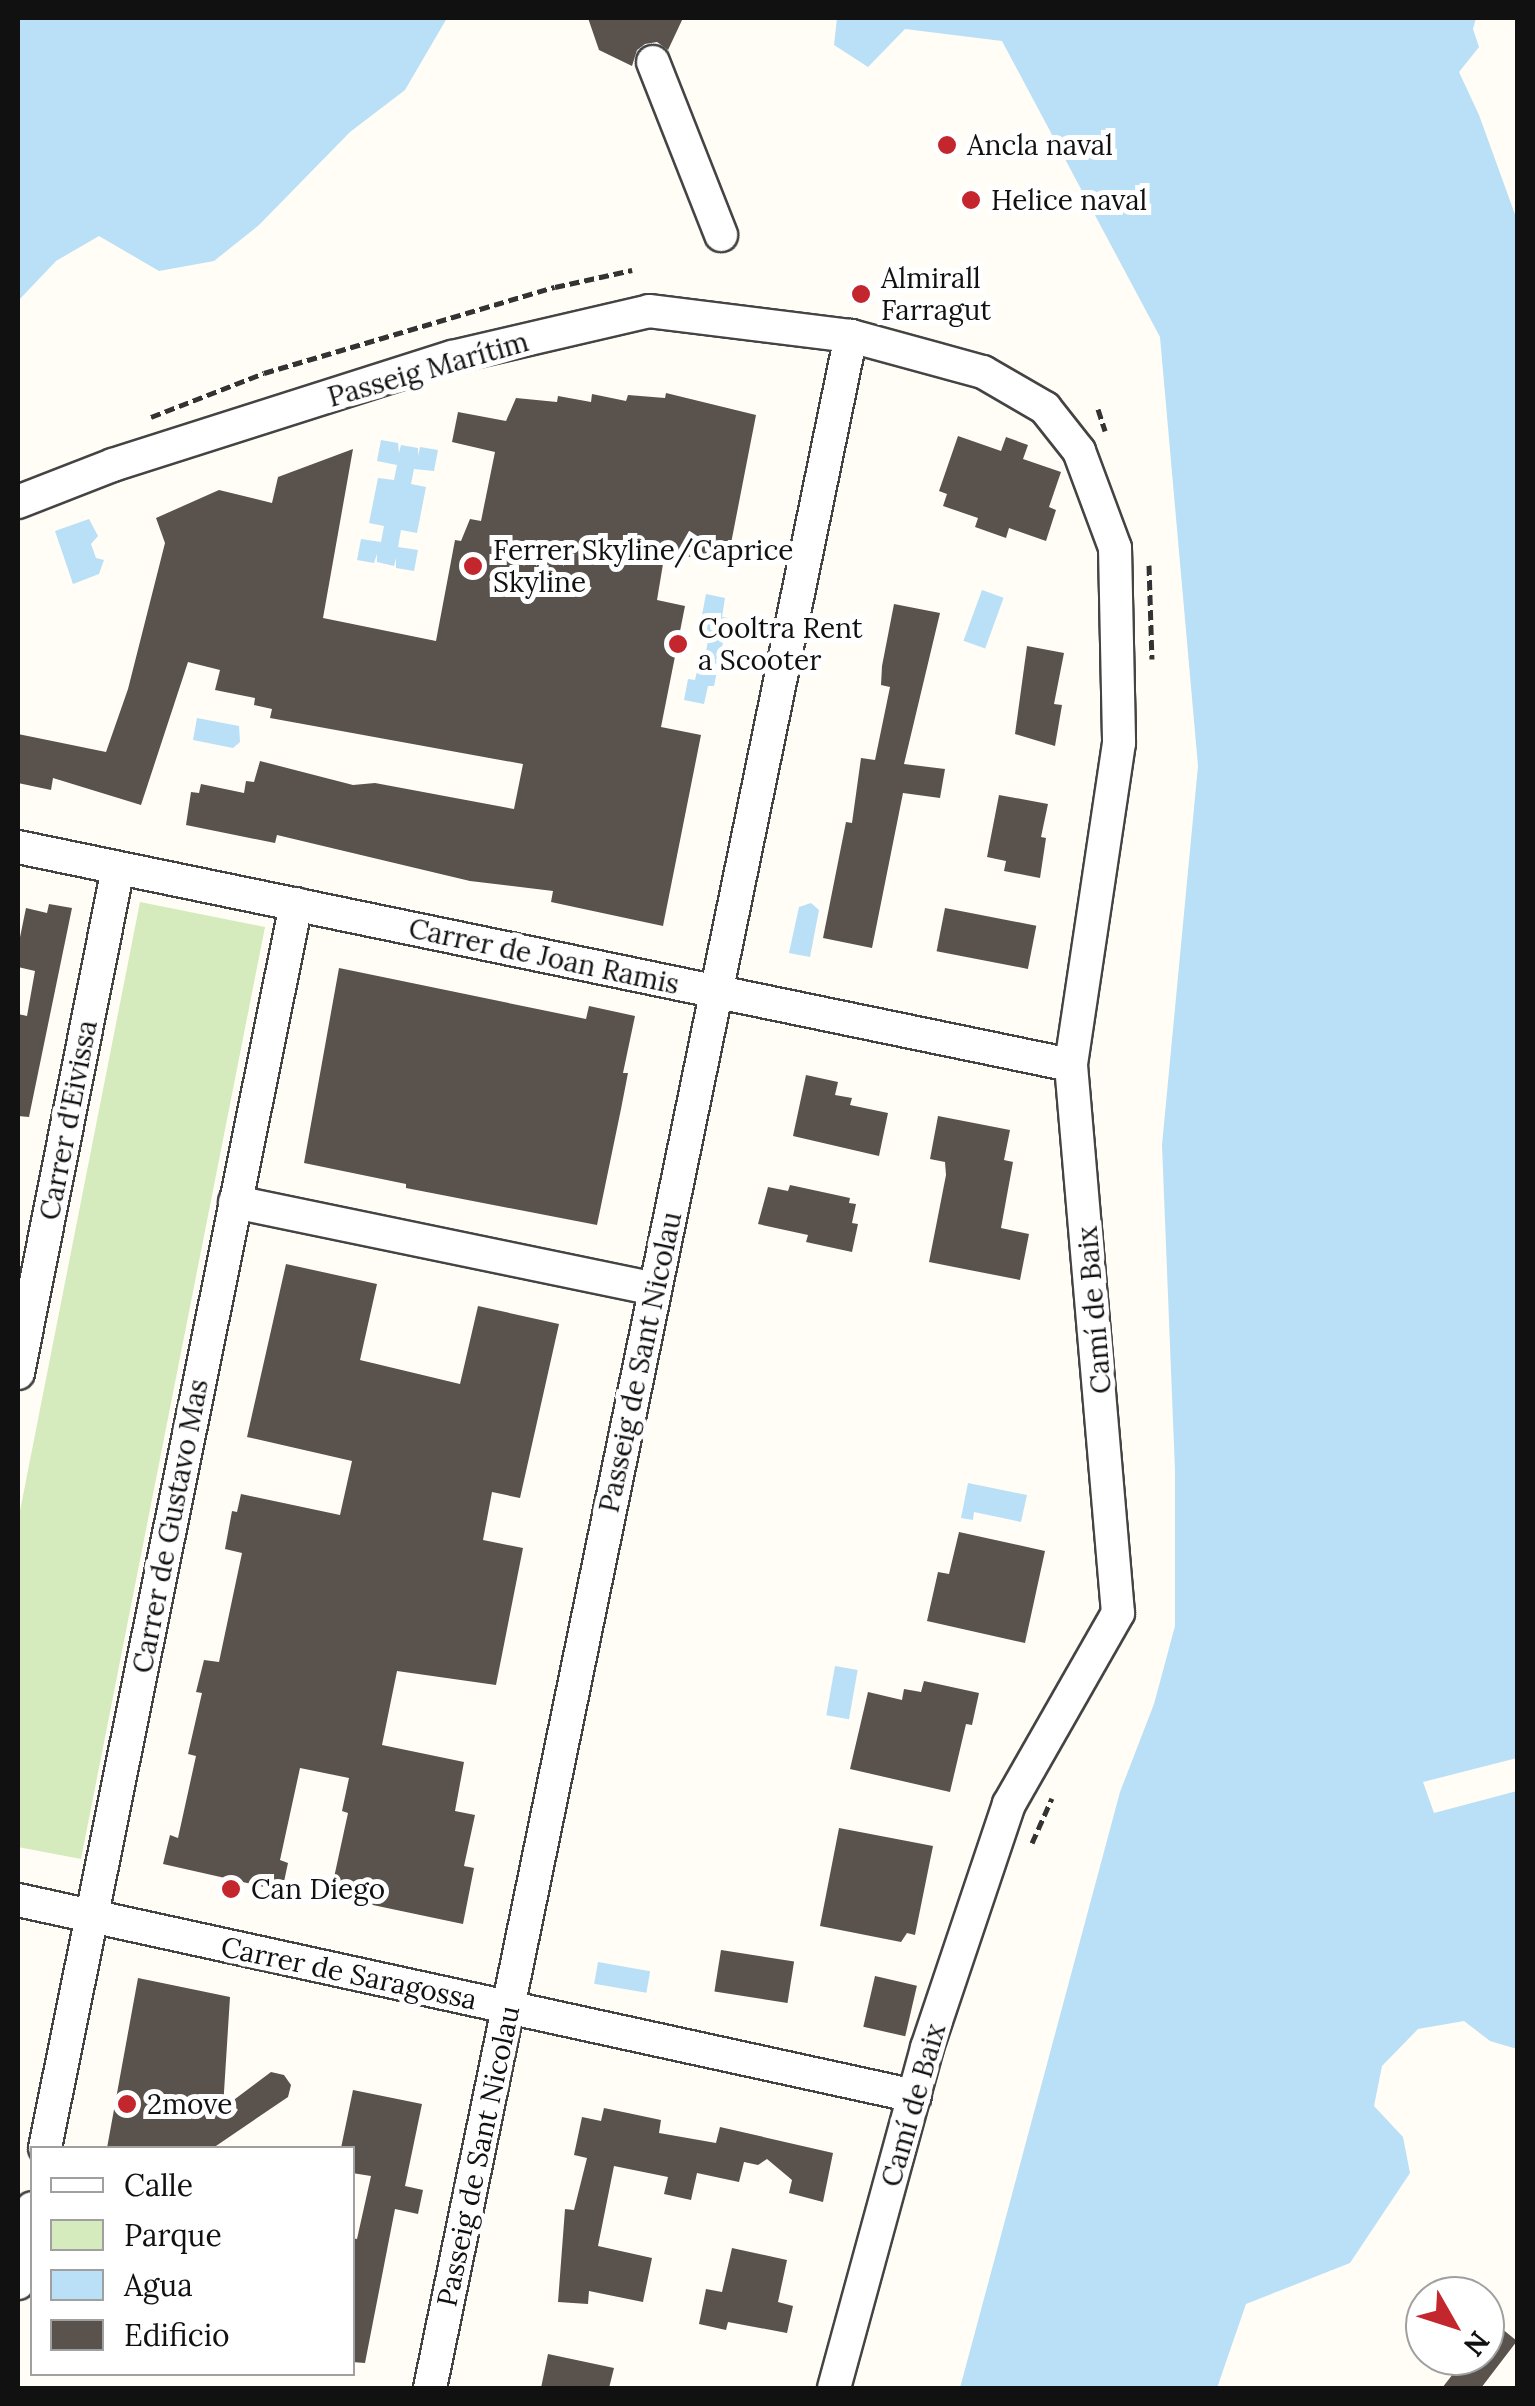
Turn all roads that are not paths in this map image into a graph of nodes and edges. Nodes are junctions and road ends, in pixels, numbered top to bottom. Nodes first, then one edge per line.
1 (653, 62) dead end
2 (721, 234) dead end
3 (851, 336) junction
4 (18, 502) edge
5 (18, 847) edge
6 (118, 868) junction
7 (296, 904) junction
8 (716, 992) junction
9 (1071, 1065) junction
10 (236, 1202) junction
11 (655, 1289) junction
12 (18, 1373) edge
13 (18, 1900) edge
14 (91, 1916) junction
15 (508, 2007) junction
16 (915, 2096) junction
17 (44, 2146) edge
18 (30, 2219) edge
19 (18, 2283) edge
20 (430, 2388) edge
21 (834, 2388) edge

1 - 2 street
3 - 4 street, Passeig Marítim
3 - 8 street, Passeig de Sant Nicolau
3 - 9 street, Camí de Baix
5 - 6 street, Carrer de Joan Ramis
6 - 7 street, Carrer de Joan Ramis
6 - 12 street, Carrer d'Eivissa
7 - 8 street, Carrer de Joan Ramis
7 - 10 street, Carrer de Gustavo Mas
8 - 9 street, Carrer de Joan Ramis
8 - 11 street, Passeig de Sant Nicolau
9 - 16 street, Camí de Baix
10 - 11 street
10 - 14 street, Carrer de Gustavo Mas
11 - 15 street, Passeig de Sant Nicolau
13 - 14 street, Carrer de Saragossa
14 - 15 street, Carrer de Saragossa
14 - 17 street, Carrer de Gustavo Mas
15 - 16 street, Carrer de Saragossa
15 - 20 street, Passeig de Sant Nicolau
16 - 21 street, Camí de Baix
18 - 19 street

